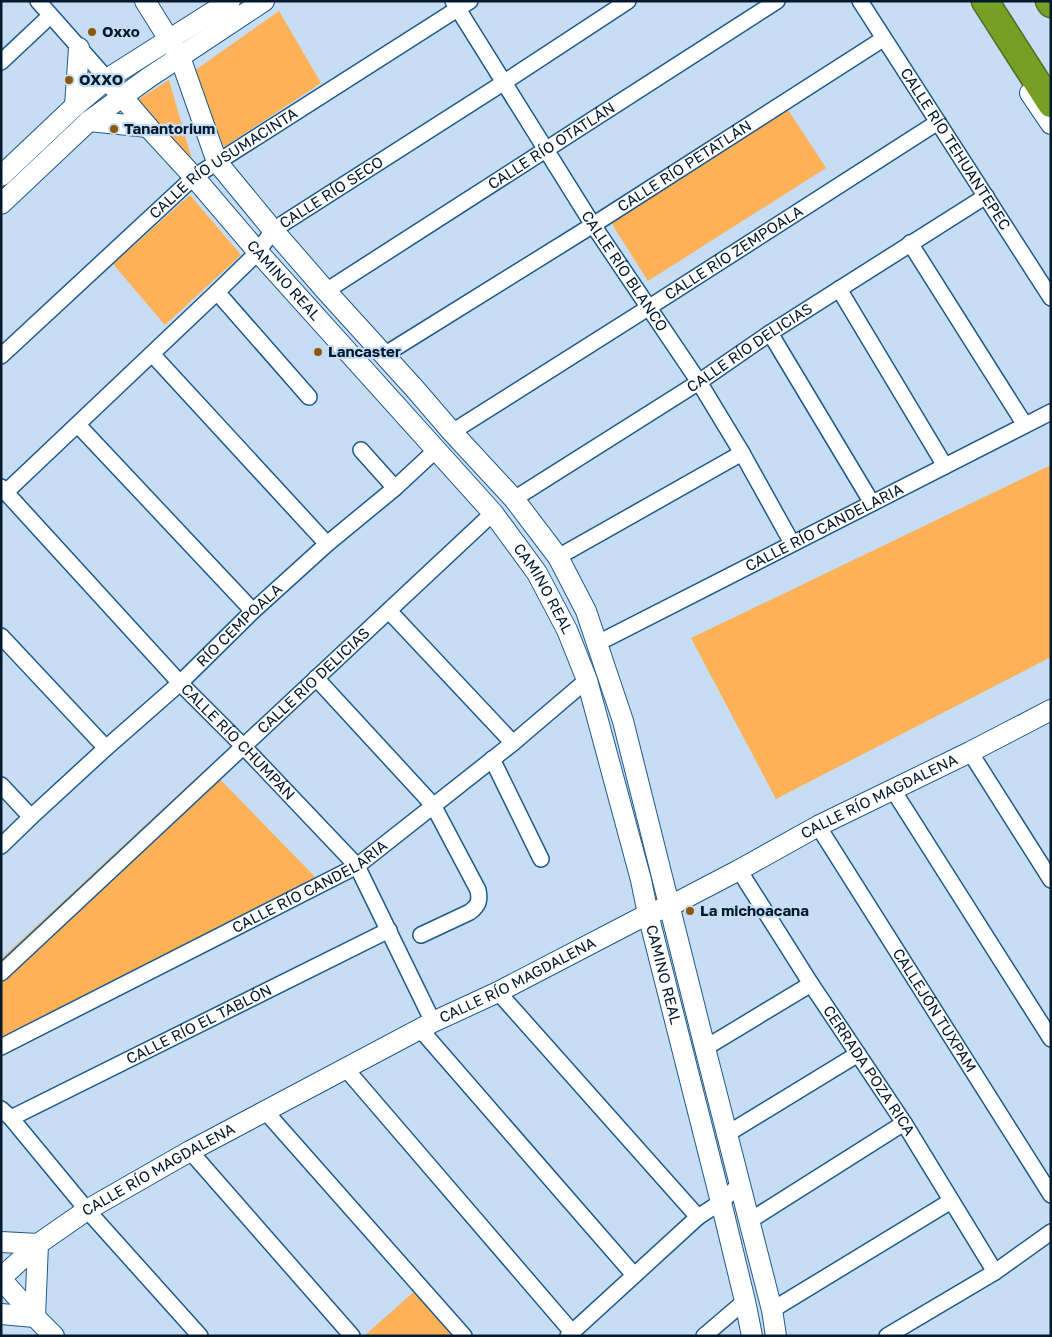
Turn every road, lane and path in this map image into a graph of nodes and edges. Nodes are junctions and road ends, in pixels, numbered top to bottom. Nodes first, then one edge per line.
1 (38, 1) edge
2 (145, 1) edge
3 (230, 1) edge
4 (264, 1) edge
5 (628, 1) edge
6 (777, 1) edge
7 (860, 1) edge
8 (970, 1) edge
9 (985, 1) edge
10 (460, 4) edge
11 (50, 16) junction
12 (883, 39) junction
13 (79, 48) junction
14 (175, 49) junction
15 (1, 62) edge
16 (107, 79) junction
17 (503, 83) junction
18 (122, 97) junction
19 (1051, 104) edge
20 (75, 106) junction
21 (89, 121) junction
22 (938, 122) junction
23 (1051, 124) edge
24 (148, 127) junction
25 (546, 150) junction
26 (217, 162) junction
27 (1, 176) edge
28 (194, 177) junction
29 (986, 196) junction
30 (1, 204) edge
31 (593, 225) junction
32 (273, 230) junction
33 (910, 243) junction
34 (258, 252) junction
35 (839, 289) junction
36 (326, 291) junction
37 (217, 292) junction
38 (1051, 298) edge
39 (648, 308) junction
40 (770, 333) junction
41 (370, 341) junction
42 (152, 354) junction
43 (384, 355) junction
44 (1, 356) edge
45 (353, 358) junction
46 (699, 382) junction
47 (415, 389) junction
48 (309, 396) dead end
49 (395, 405) junction
50 (1051, 412) edge
51 (78, 425) junction
52 (1025, 425) junction
53 (452, 432) junction
54 (361, 450) dead end
55 (436, 450) junction
56 (742, 452) junction
57 (945, 466) junction
58 (395, 488) junction
59 (4, 490) edge
60 (514, 499) junction
61 (872, 503) junction
62 (493, 513) junction
63 (792, 543) junction
64 (327, 544) junction
65 (558, 558) junction
66 (253, 611) junction
67 (389, 611) junction
68 (1, 636) edge
69 (598, 643) junction
70 (316, 678) junction
71 (587, 680) junction
72 (180, 683) junction
73 (1049, 715) edge
74 (623, 721) junction
75 (600, 727) junction
76 (513, 743) junction
77 (244, 747) junction
78 (106, 748) junction
79 (970, 752) junction
80 (492, 759) junction
81 (1, 784) edge
82 (893, 790) junction
83 (433, 805) junction
84 (31, 816) junction
85 (818, 826) junction
86 (1, 846) edge
87 (542, 858) dead end
88 (357, 866) junction
89 (739, 870) junction
90 (1051, 880) edge
91 (670, 906) junction
92 (648, 914) junction
93 (388, 930) junction
94 (421, 935) dead end
95 (1, 973) edge
96 (811, 984) junction
97 (498, 992) junction
98 (427, 1026) junction
99 (1051, 1040) edge
100 (1, 1047) edge
101 (705, 1048) junction
102 (858, 1054) junction
103 (346, 1069) junction
104 (266, 1112) junction
105 (6, 1113) edge
106 (904, 1123) junction
107 (727, 1134) junction
108 (190, 1151) junction
109 (740, 1184) junction
110 (1051, 1195) edge
111 (951, 1200) junction
112 (721, 1202) junction
113 (87, 1210) junction
114 (698, 1218) junction
115 (749, 1221) junction
116 (1051, 1232) edge
117 (1, 1242) edge
118 (38, 1244) junction
119 (995, 1272) junction
120 (634, 1275) junction
121 (1, 1278) edge
122 (745, 1300) junction
123 (772, 1310) junction
124 (1, 1314) edge
125 (35, 1317) junction
126 (570, 1334) edge
127 (54, 1336) edge
128 (200, 1336) edge
129 (352, 1336) edge
130 (464, 1336) edge
131 (704, 1336) edge
132 (752, 1336) edge
133 (776, 1336) edge
134 (887, 1336) edge

1 - 11 street, CAMINO REAL
2 - 14 street, CAMINO REAL
3 - 14 street
4 - 14 street
5 - 17 street, CALLE RÍO SECO
6 - 25 street, CALLE RÍO OTATLÁN
7 - 12 street, CALLE RÍO TEHUANTEPEC
8 - 23 street
9 - 19 highway
10 - 17 street, CALLE RÍO BLANCO
10 - 26 street, CALLE RÍO USUMACINTA
11 - 13 street, CAMINO REAL
11 - 15 street
12 - 22 street, CALLE RÍO TEHUANTEPEC
12 - 31 street, CALLE RÍO PETATLÁN
13 - 16 street, CAMINO REAL
13 - 20 street
14 - 16 street
14 - 18 street
14 - 26 street, CAMINO REAL
16 - 18 street, CAMINO REAL
16 - 20 street
17 - 25 street, CALLE RÍO BLANCO
17 - 32 street, CALLE RÍO SECO
18 - 21 street
18 - 24 street, CAMINO REAL
20 - 27 street
21 - 24 street
21 - 30 street
22 - 29 street, CALLE RÍO TEHUANTEPEC
22 - 39 street, CALLE RÍO ZEMPOALA
24 - 28 street, CAMINO REAL
25 - 31 street, CALLE RÍO BLANCO
25 - 36 street, CALLE RÍO OTATLÁN
26 - 28 street, CALLE RÍO USUMACINTA
26 - 32 street, CAMINO REAL
28 - 34 street, CAMINO REAL
28 - 44 street, CALLE RÍO USUMACINTA
29 - 33 street, CALLE RÍO DELICIAS
29 - 38 street, CALLE RÍO TEHUANTEPEC
31 - 39 street, CALLE RÍO BLANCO
31 - 43 street, CALLE RÍO PETATLÁN
32 - 34 street, CALLE RÍO SECO
32 - 36 street, CAMINO REAL
33 - 35 street, CALLE RÍO DELICIAS
33 - 52 street
34 - 37 street, CALLE RÍO SECO
34 - 45 street, CAMINO REAL
35 - 40 street, CALLE RÍO DELICIAS
35 - 57 street
36 - 41 street, CAMINO REAL
37 - 42 street, CALLE RÍO SECO
37 - 48 street
39 - 46 street, CALLE RÍO BLANCO
39 - 53 street, CALLE RÍO ZEMPOALA
40 - 46 street, CALLE RÍO DELICIAS
40 - 61 street
41 - 43 street, CAMINO REAL
41 - 45 street
42 - 51 street, CALLE RÍO SECO
42 - 64 street
43 - 47 street, CAMINO REAL
45 - 49 street, CAMINO REAL
46 - 56 street, CALLE RÍO BLANCO
46 - 60 street, CALLE RÍO DELICIAS
47 - 49 street
47 - 53 street, CAMINO REAL
49 - 55 street, CAMINO REAL
50 - 52 street, CALLE RÍO CANDELARIA
51 - 59 street, CALLE RÍO SECO
51 - 66 street
52 - 57 street, CALLE RÍO CANDELARIA
53 - 60 street, CAMINO REAL
54 - 58 street
55 - 58 street, RÍO CEMPOALA
55 - 62 street, CAMINO REAL
56 - 63 street, CALLE RÍO BLANCO
56 - 65 street
57 - 61 street, CALLE RÍO CANDELARIA
58 - 64 street, RÍO CEMPOALA
59 - 72 street, CALLE RÍO CHUMPÁN
60 - 65 street, CAMINO REAL
61 - 63 street, CALLE RÍO CANDELARIA
62 - 67 street, CALLE RÍO DELICIAS
62 - 71 street, CAMINO REAL
63 - 69 street, CALLE RÍO CANDELARIA
64 - 66 street, RÍO CEMPOALA
65 - 69 street, CAMINO REAL
66 - 72 street, RÍO CEMPOALA
67 - 70 street, CALLE RÍO DELICIAS
67 - 76 street
68 - 78 street
69 - 74 street, CAMINO REAL
70 - 77 street, CALLE RÍO DELICIAS
70 - 83 street
71 - 75 street, CAMINO REAL
71 - 76 street, CALLE RÍO CANDELARIA
72 - 77 street, CALLE RÍO CHUMPÁN
72 - 78 street, RÍO CEMPOALA
73 - 79 street, CALLE RÍO MAGDALENA
74 - 75 street
74 - 91 street, CAMINO REAL
75 - 92 street, CAMINO REAL
76 - 80 street, CALLE RÍO CANDELARIA
77 - 88 street, CALLE RÍO CHUMPÁN
77 - 95 street, CALLE RÍO DELICIAS
78 - 84 street, RÍO CEMPOALA
79 - 82 street, CALLE RÍO MAGDALENA
79 - 90 street
80 - 83 street, CALLE RÍO CANDELARIA
80 - 87 street
81 - 84 street
82 - 85 street, CALLE RÍO MAGDALENA
82 - 99 street
83 - 88 street, CALLE RÍO CANDELARIA
83 - 94 street
84 - 86 street, RÍO CEMPOALA
85 - 89 street, CALLE RÍO MAGDALENA
85 - 110 street, CALLEJÓN TUXPAM
88 - 93 street, CALLE RÍO CHUMPÁN
88 - 100 street, CALLE RÍO CANDELARIA
89 - 91 street, CALLE RÍO MAGDALENA
89 - 96 street, CERRADA POZA RICA
91 - 92 street, CALLE RÍO MAGDALENA
91 - 101 street, CAMINO REAL
92 - 97 street, CALLE RÍO MAGDALENA
92 - 112 street, CAMINO REAL
93 - 98 street, CALLE RÍO CHUMPÁN
93 - 105 street, CALLE RÍO EL TABLÓN
96 - 101 street
96 - 102 street, CERRADA POZA RICA
97 - 98 street, CALLE RÍO MAGDALENA
97 - 114 street
98 - 103 street, CALLE RÍO MAGDALENA
98 - 120 street, CALLE RÍO CHUMPÁN
101 - 107 street, CAMINO REAL
102 - 106 street, CERRADA POZA RICA
102 - 107 street
103 - 104 street, CALLE RÍO MAGDALENA
103 - 126 street
104 - 108 street, CALLE RÍO MAGDALENA
104 - 130 street
105 - 113 street
106 - 111 street, CERRADA POZA RICA
106 - 115 street
107 - 109 street, CAMINO REAL
108 - 113 street, CALLE RÍO MAGDALENA
108 - 129 street
109 - 112 street
109 - 115 street, CAMINO REAL
111 - 119 street, CERRADA POZA RICA
111 - 123 street
112 - 114 street
112 - 122 street, CAMINO REAL
113 - 118 street, CALLE RÍO MAGDALENA
113 - 128 street
114 - 120 street
115 - 123 street, CAMINO REAL
116 - 119 street
117 - 118 street
118 - 121 street, CALLE RÍO MAGDALENA
118 - 125 street
119 - 134 street
120 - 126 street
121 - 125 street
122 - 131 street
122 - 132 street, CAMINO REAL
123 - 133 street, CAMINO REAL
124 - 125 street
125 - 127 street

